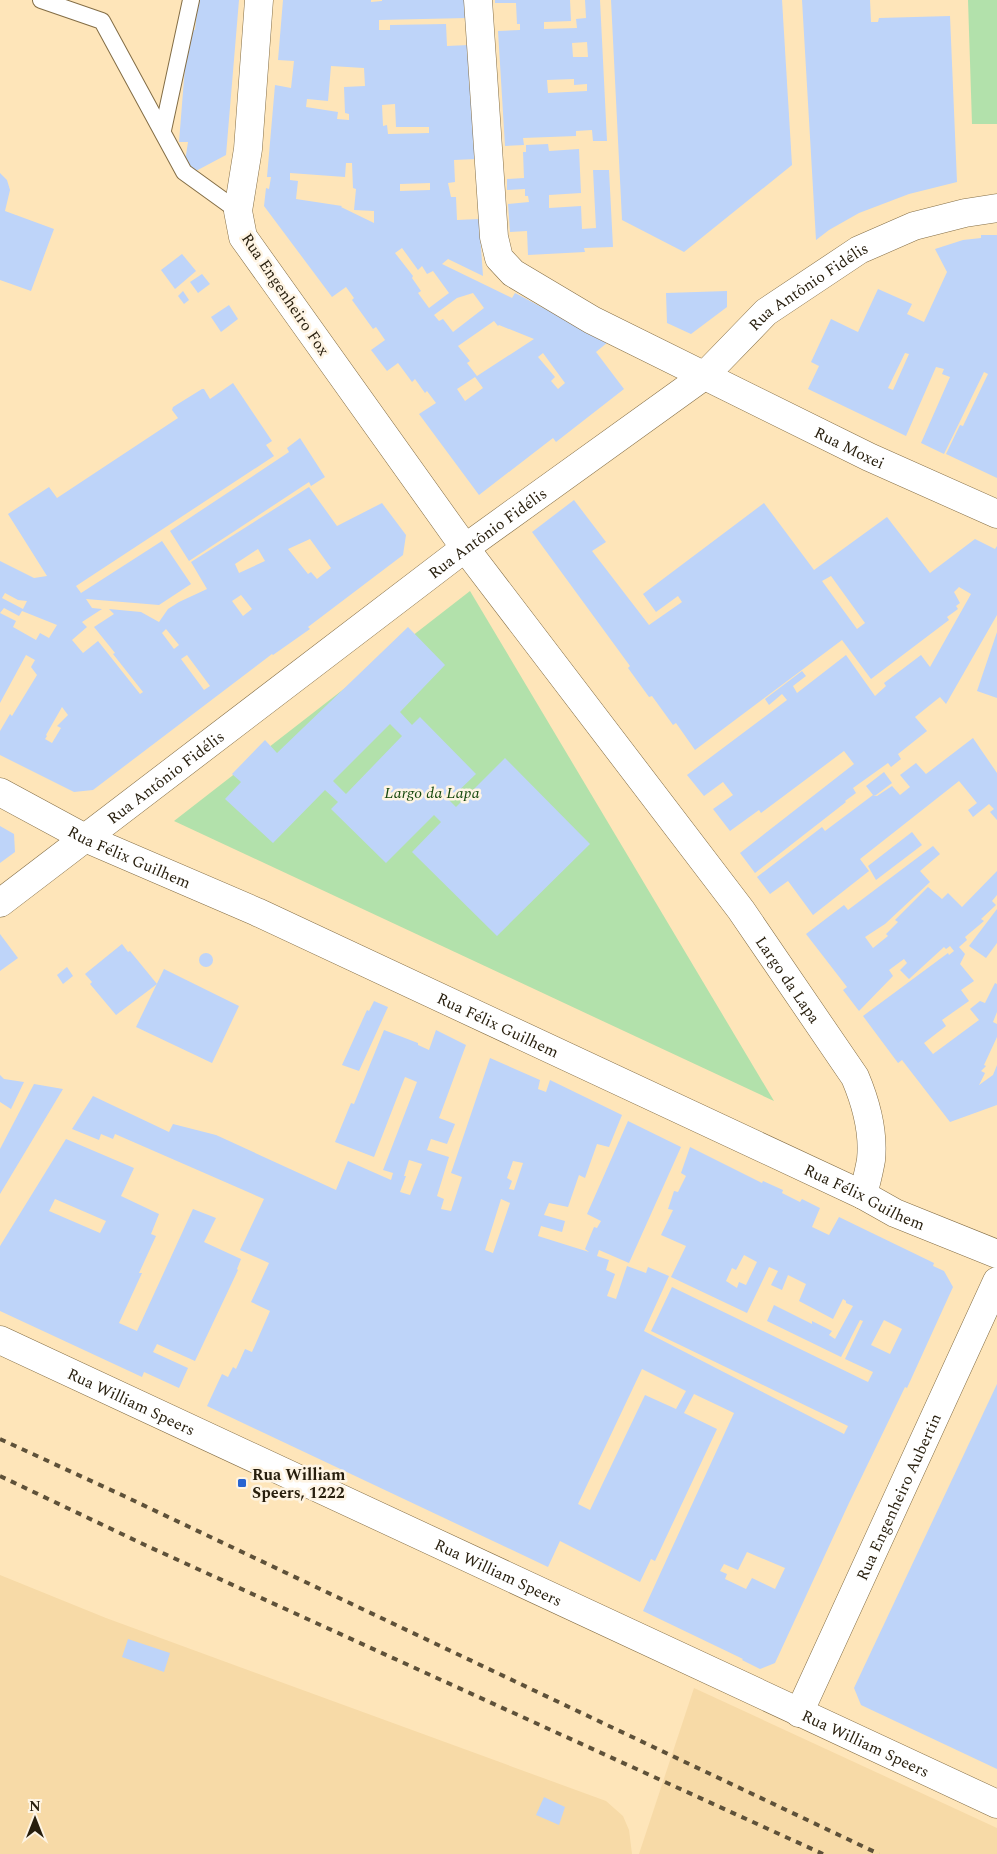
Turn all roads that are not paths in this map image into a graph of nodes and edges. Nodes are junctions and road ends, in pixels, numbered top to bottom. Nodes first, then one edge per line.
1 (41, 0) edge
2 (191, 0) edge
3 (259, 0) edge
4 (478, 0) edge
5 (163, 130) junction
6 (997, 208) edge
7 (238, 210) junction
8 (704, 376) junction
9 (997, 514) edge
10 (465, 548) junction
11 (0, 792) edge
12 (85, 838) junction
13 (0, 903) edge
14 (863, 1194) junction
15 (997, 1254) edge
16 (994, 1295) edge
17 (0, 1340) edge
18 (799, 1713) junction
19 (997, 1804) edge

1 - 5 lane
2 - 5 lane
3 - 7 street, Rua Engenheiro Fox
4 - 8 street
5 - 7 lane
6 - 8 street, Rua Antônio Fidélis
7 - 10 street, Rua Engenheiro Fox
8 - 9 street, Rua Moxei
8 - 10 street, Rua Antônio Fidélis
10 - 12 street, Rua Antônio Fidélis
10 - 14 street, Largo da Lapa
11 - 12 street, Rua Félix Guilhem
12 - 13 street, Rua Antônio Fidélis
12 - 14 street, Rua Félix Guilhem
14 - 15 street, Rua Félix Guilhem
16 - 18 street, Rua Engenheiro Aubertin
17 - 18 street, Rua William Speers
18 - 19 street, Rua William Speers

